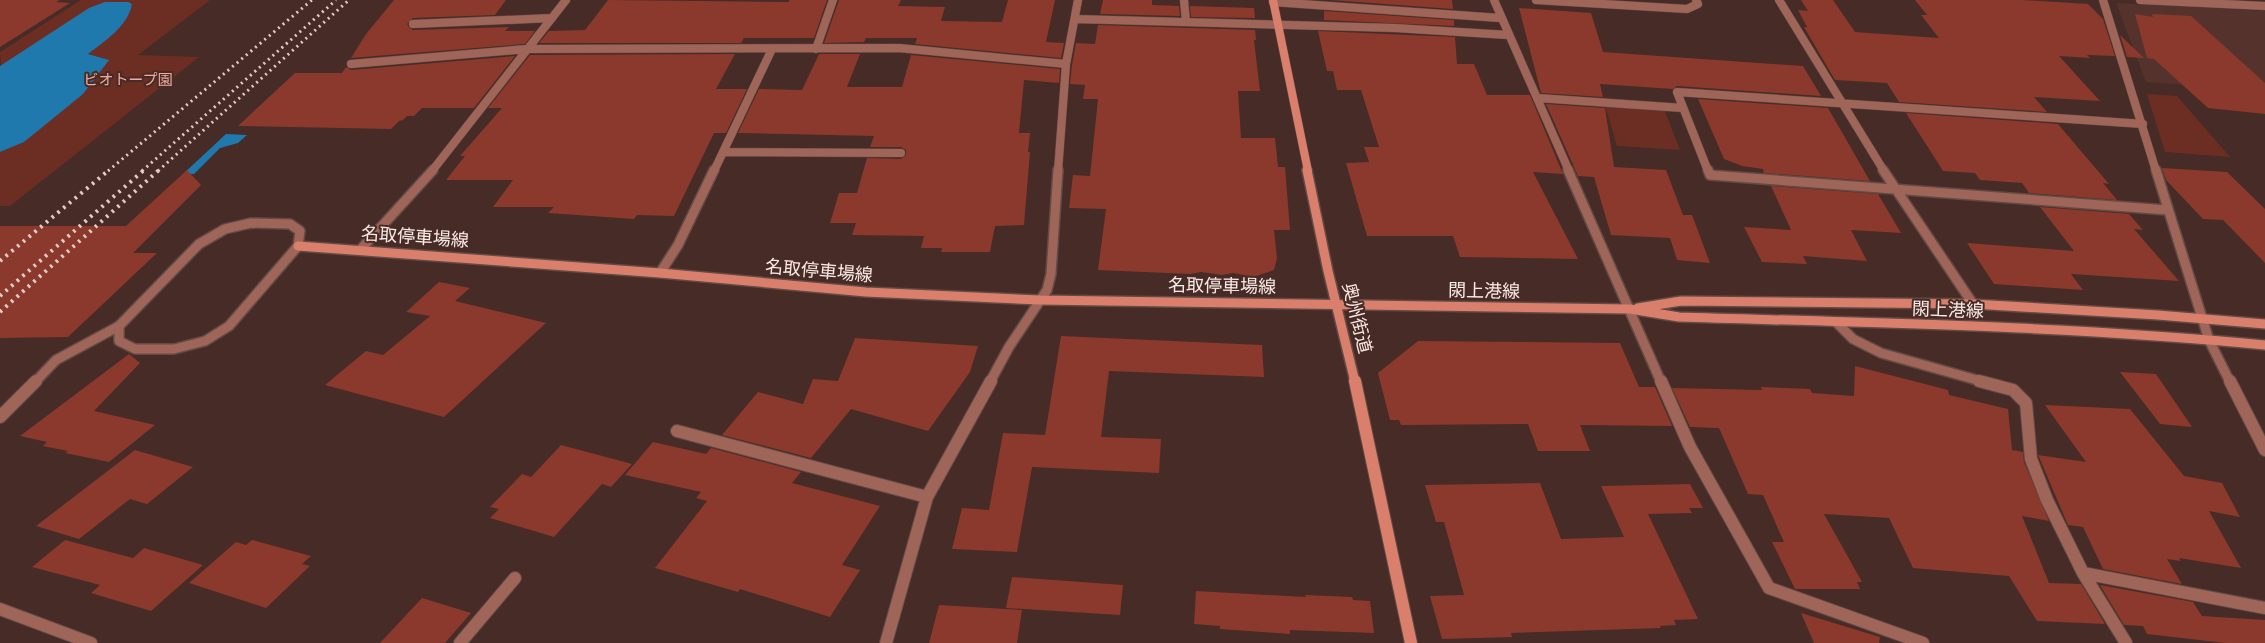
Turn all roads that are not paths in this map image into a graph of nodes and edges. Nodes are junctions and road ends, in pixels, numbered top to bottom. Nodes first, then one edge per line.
1 (566, 0) edge
2 (834, 0) edge
3 (1078, 0) edge
4 (1184, 0) edge
5 (1494, 0) edge
6 (1536, 0) edge
7 (1696, 0) edge
8 (1779, 0) edge
9 (2103, 0) edge
10 (2140, 0) edge
11 (1273, 1) edge
12 (2265, 6) edge
13 (552, 18) junction
14 (1500, 18) junction
15 (1075, 19) junction
16 (1186, 22) junction
17 (413, 24) dead end
18 (1278, 24) junction
19 (1508, 36) junction
20 (527, 49) junction
21 (772, 49) junction
22 (816, 49) junction
23 (350, 64) dead end
24 (1066, 64) junction
25 (1538, 98) junction
26 (1843, 103) junction
27 (1683, 108) junction
28 (2143, 124) junction
29 (724, 152) junction
30 (901, 153) dead end
31 (1895, 190) junction
32 (2167, 210) junction
33 (298, 246) junction
34 (361, 249) junction
35 (660, 273) junction
36 (1040, 300) junction
37 (1973, 304) junction
38 (1337, 306) junction
39 (1630, 309) junction
40 (2202, 318) junction
41 (1837, 323) junction
42 (2265, 324) edge
43 (119, 326) junction
44 (2210, 340) junction
45 (2265, 345) edge
46 (0, 416) edge
47 (677, 431) dead end
48 (2265, 450) edge
49 (927, 497) junction
50 (2084, 573) junction
51 (515, 578) dead end
52 (2265, 608) edge
53 (0, 609) edge
54 (91, 643) edge
55 (460, 643) edge
56 (886, 643) edge
57 (1411, 643) edge
58 (1923, 643) edge
59 (2126, 643) edge

1 - 13 street
2 - 22 street
3 - 15 street
4 - 16 street
5 - 14 street
6 - 7 street
8 - 26 street
9 - 28 street
10 - 12 street
11 - 14 street
11 - 18 main road, 奥州街道
13 - 17 street
13 - 20 street
14 - 19 street
15 - 16 street
15 - 24 street
16 - 18 street
18 - 19 street
18 - 38 main road, 奥州街道
19 - 25 street
20 - 21 street
20 - 23 street
20 - 34 street
21 - 22 street
21 - 29 street
22 - 24 street
24 - 36 street
25 - 27 street
25 - 39 street
26 - 27 street
26 - 28 street
26 - 31 street
27 - 31 street
28 - 32 street
29 - 30 street
29 - 35 street
31 - 32 street
31 - 37 street
32 - 40 street
33 - 34 main road, 名取停車場線
33 - 43 street
33 - 43 street
34 - 35 main road, 名取停車場線
35 - 36 main road, 名取停車場線
36 - 38 main road, 名取停車場線
36 - 49 street
37 - 39 main road, 閖上港線
37 - 40 main road, 閖上港線
38 - 39 main road, 閖上港線
38 - 57 main road, 奥州街道
39 - 41 main road, 閖上港線
39 - 58 street
40 - 42 main road, 閖上港線
40 - 44 street
41 - 44 main road, 閖上港線
41 - 50 street
43 - 46 street
44 - 45 main road, 閖上港線
44 - 48 street
47 - 49 street
49 - 56 street
50 - 52 street
50 - 59 street
51 - 55 street
53 - 54 street

